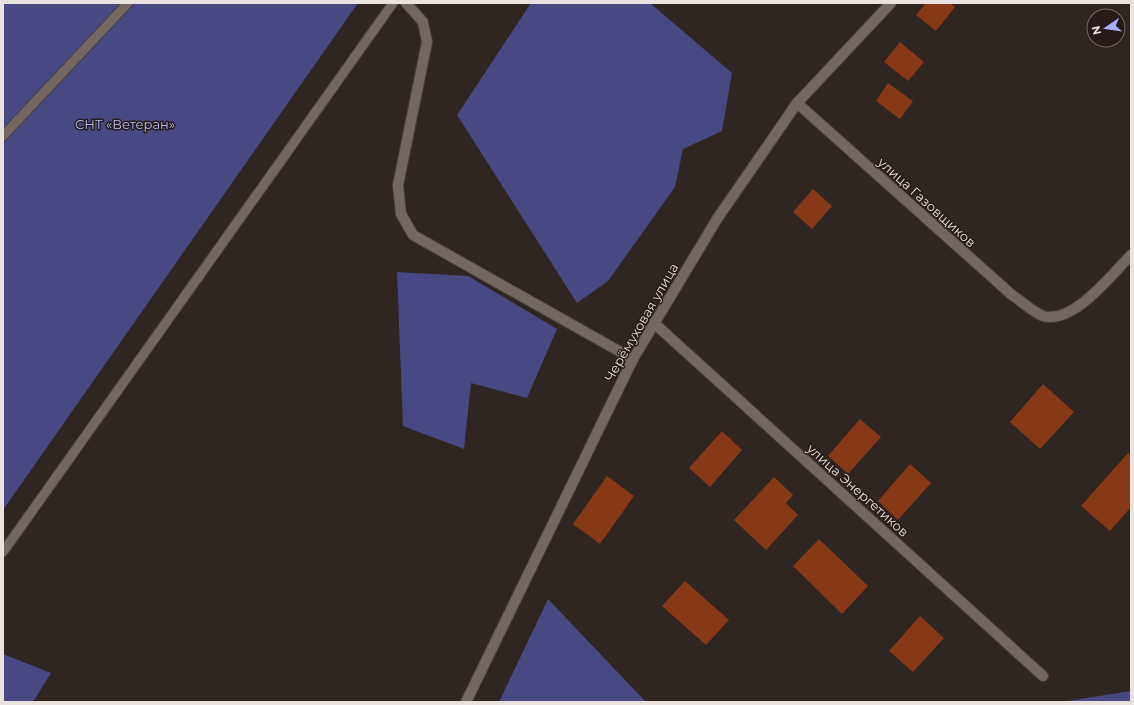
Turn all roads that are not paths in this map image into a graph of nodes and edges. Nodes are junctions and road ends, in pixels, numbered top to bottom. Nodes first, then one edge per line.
1 (128, 3) edge
2 (393, 3) edge
3 (406, 3) edge
4 (892, 3) edge
5 (797, 103) junction
6 (3, 136) edge
7 (1131, 255) edge
8 (654, 323) junction
9 (633, 359) junction
10 (3, 552) edge
11 (1044, 676) dead end
12 (466, 702) edge

1 - 6 lane
2 - 10 lane
3 - 9 street
4 - 5 street, Черёмуховая улица
5 - 7 street, улица Газовщиков
5 - 8 street, Черёмуховая улица
8 - 9 street, Черёмуховая улица
8 - 11 street, улица Энергетиков
9 - 12 street, Черёмуховая улица

